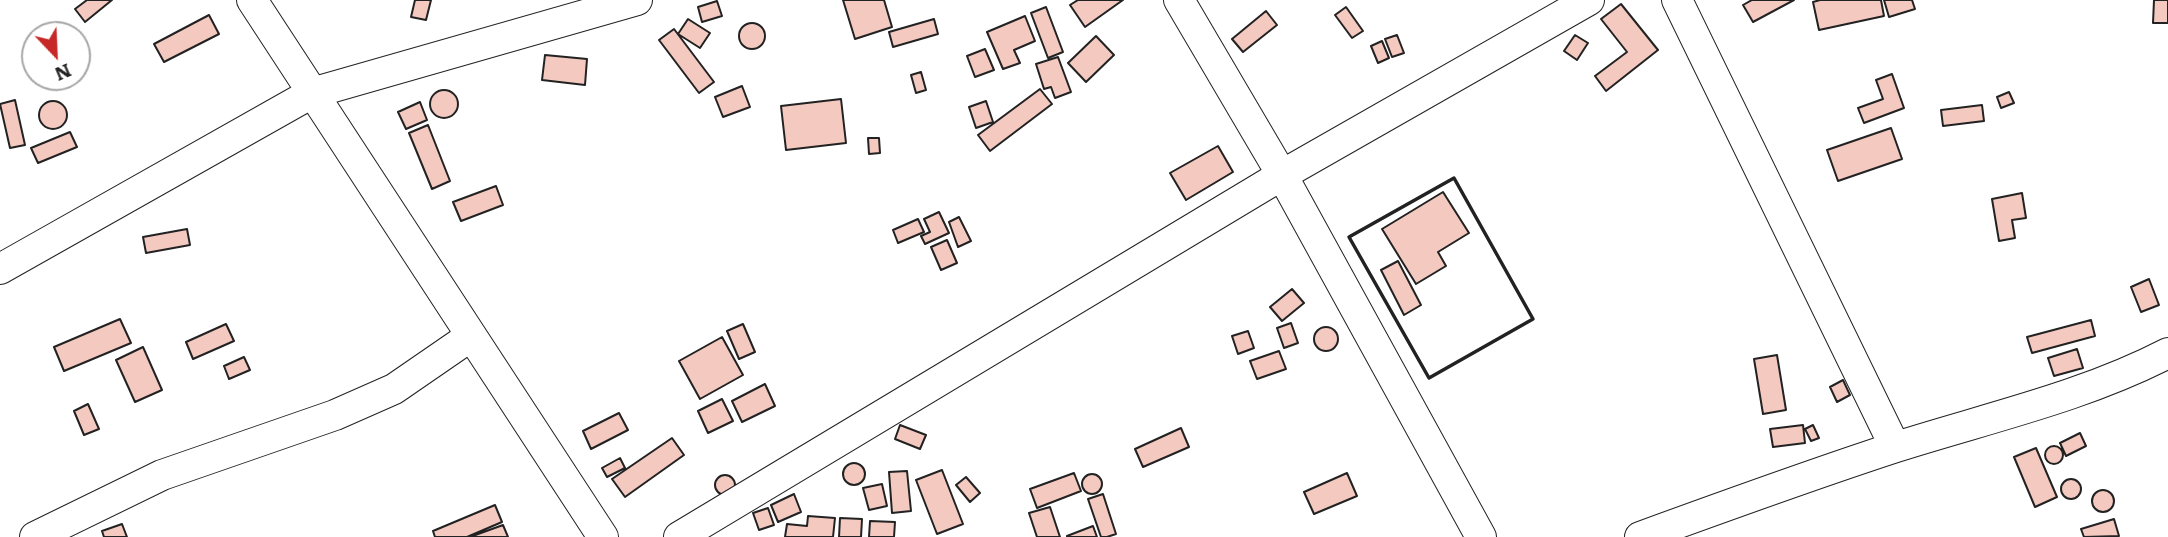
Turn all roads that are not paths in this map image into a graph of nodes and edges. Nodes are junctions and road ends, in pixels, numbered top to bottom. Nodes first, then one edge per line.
1 (252, 0) edge
2 (637, 0) edge
3 (1179, 0) edge
4 (1589, 0) edge
5 (1677, 0) edge
6 (313, 93) junction
7 (1282, 175) junction
8 (0, 269) edge
9 (471, 336) junction
10 (2168, 353) edge
11 (1895, 447) junction
12 (1669, 532) edge
13 (34, 537) edge
14 (603, 537) edge
15 (679, 537) edge
16 (1481, 537) edge
17 (1640, 537) edge

1 - 6 street
2 - 6 street
3 - 7 street
4 - 7 street
5 - 11 street
6 - 8 street
6 - 9 street
7 - 15 street
7 - 16 street
9 - 13 street
9 - 14 street
10 - 11 street
11 - 12 street
12 - 17 street

